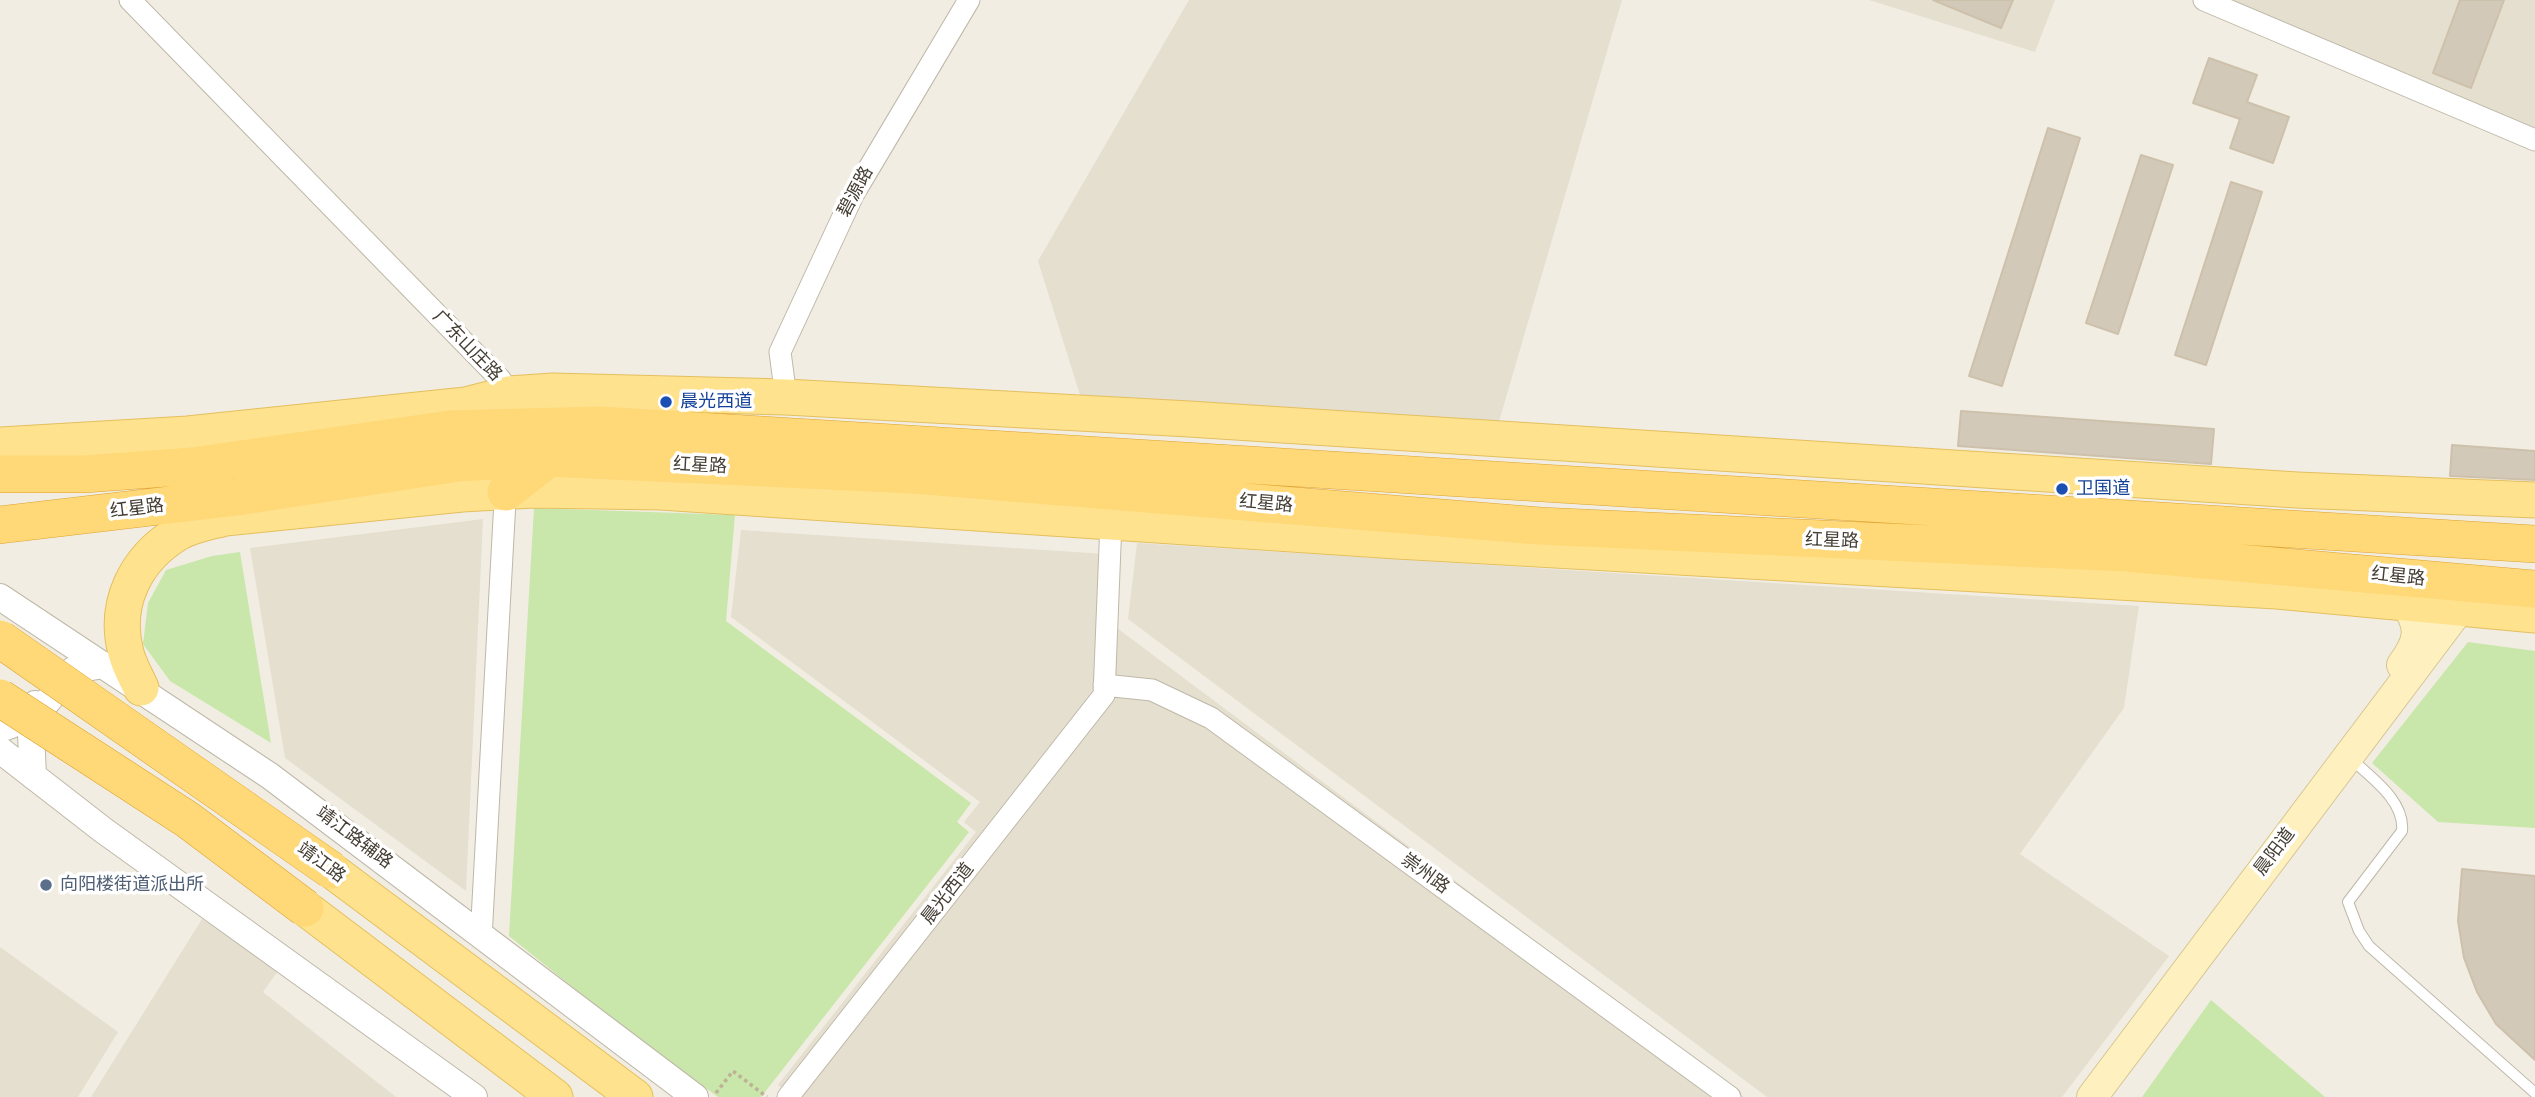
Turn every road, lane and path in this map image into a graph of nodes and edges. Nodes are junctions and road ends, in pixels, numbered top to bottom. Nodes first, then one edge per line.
1 (130, 0) edge
2 (969, 0) edge
3 (2204, 0) edge
4 (2535, 140) edge
5 (786, 397) junction
6 (466, 405) joint
7 (507, 443) junction
8 (0, 445) edge
9 (0, 474) edge
10 (2535, 500) edge
11 (234, 504) junction
12 (2414, 515) junction
13 (1111, 522) junction
14 (0, 525) edge
15 (179, 532) junction
16 (2535, 544) edge
17 (2368, 574) junction
18 (2535, 589) edge
19 (0, 597) edge
20 (2473, 597) junction
21 (2405, 603) junction
22 (2535, 615) edge
23 (52, 631) junction
24 (0, 639) edge
25 (104, 665) junction
26 (1104, 685) junction
27 (141, 688) junction
28 (0, 698) edge
29 (0, 729) edge
30 (0, 750) edge
31 (2344, 752) junction
32 (33, 776) junction
33 (331, 870) joint
34 (305, 908) joint
35 (481, 938) junction
36 (2535, 1093) edge
37 (474, 1097) edge
38 (555, 1097) edge
39 (635, 1097) edge
40 (695, 1097) edge
41 (713, 1097) edge
42 (767, 1097) edge
43 (788, 1097) edge
44 (1730, 1097) edge
45 (2079, 1097) edge
46 (2092, 1097) edge

1 - 7 street, 广东山庄路
2 - 5 street, 碧源路
3 - 4 street
5 - 7 main road
5 - 12 main road
6 - 7 highway
6 - 8 main road
7 - 9 highway, 红星路
7 - 11 highway, 红星路
7 - 12 highway, 红星路
7 - 13 main road
7 - 17 highway, 红星路
7 - 35 street
10 - 12 main road
11 - 14 highway, 红星路
11 - 15 street
11 - 15 main road
12 - 16 highway, 红星路
13 - 21 main road
13 - 26 street, 晨光西道
15 - 27 main road
17 - 20 highway, 红星路
17 - 21 highway
18 - 20 highway, 红星路
19 - 23 street, 靖江路辅路
20 - 21 main road
20 - 22 main road
20 - 31 main road, 晨阳道
21 - 31 main road, 晨阳道
23 - 25 street, 靖江路辅路
23 - 29 street
24 - 33 highway, 靖江路, bridge
25 - 27 street, 靖江路辅路
25 - 32 street
26 - 43 street, 晨光西道
26 - 44 street, 崇州路
27 - 35 street, 靖江路辅路
28 - 34 highway, bridge
30 - 32 street
31 - 36 lane
31 - 45 main road, 晨阳道
31 - 46 main road, 晨阳道
32 - 37 street
33 - 39 main road, 靖江路
34 - 38 main road
35 - 40 street, 靖江路辅路
41 - 42 path

